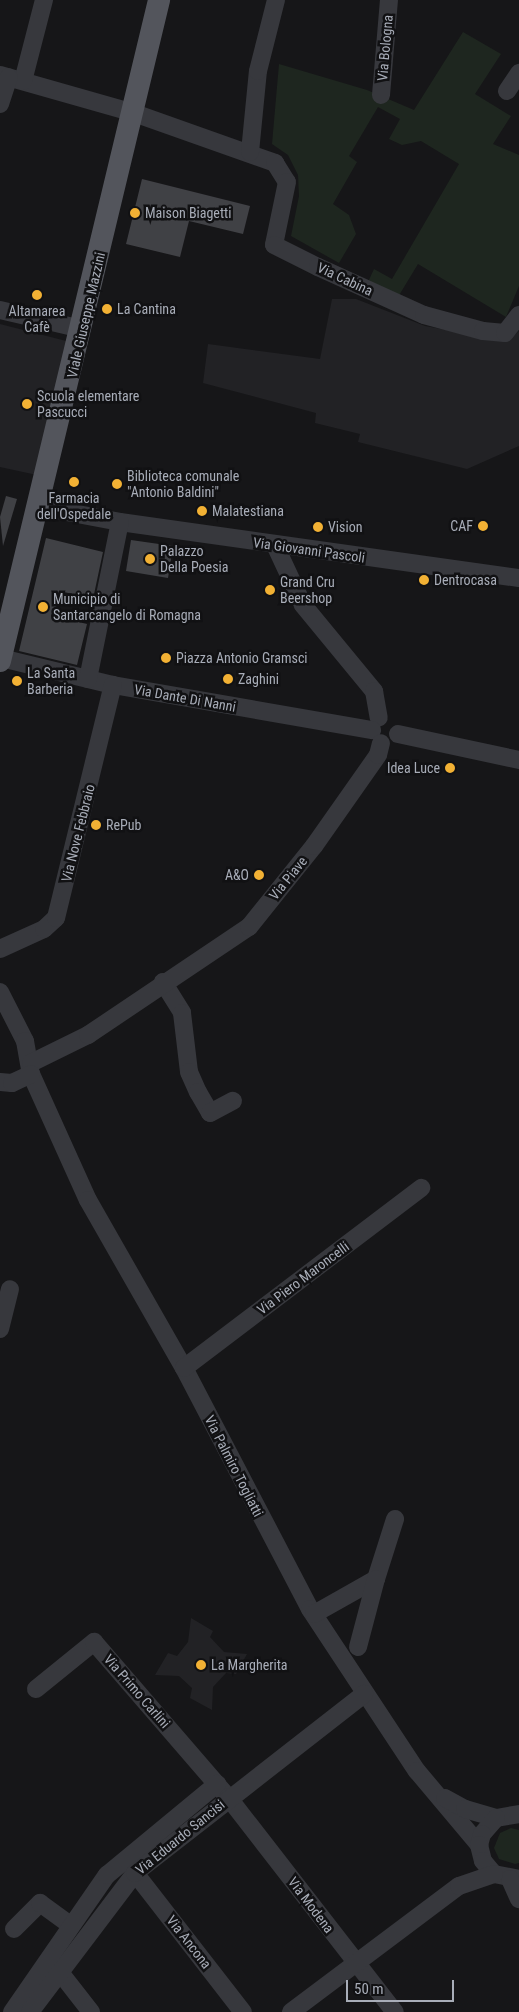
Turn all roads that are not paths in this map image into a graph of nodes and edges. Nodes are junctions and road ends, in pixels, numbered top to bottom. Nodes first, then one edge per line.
1 (44, 0) edge
2 (159, 0) edge
3 (276, 0) edge
4 (389, 0) edge
5 (519, 73) edge
6 (11, 78) edge
7 (507, 91) dead end
8 (381, 95) dead end
9 (0, 104) edge
10 (134, 113) junction
11 (250, 152) junction
12 (0, 310) edge
13 (519, 315) edge
14 (82, 329) junction
15 (40, 507) junction
16 (120, 522) junction
17 (275, 545) junction
18 (519, 578) edge
19 (0, 659) edge
20 (88, 679) junction
21 (113, 685) junction
22 (377, 730) junction
23 (398, 734) junction
24 (519, 760) edge
25 (0, 949) edge
26 (163, 982) junction
27 (0, 992) edge
28 (31, 1069) junction
29 (0, 1082) edge
30 (233, 1101) dead end
31 (421, 1188) dead end
32 (10, 1289) dead end
33 (0, 1329) edge
34 (184, 1368) junction
35 (395, 1519) dead end
36 (376, 1579) junction
37 (314, 1614) junction
38 (358, 1647) dead end
39 (36, 1689) dead end
40 (364, 1694) junction
41 (222, 1790) junction
42 (438, 1794) junction
43 (510, 1813) edge
44 (480, 1849) junction
45 (135, 1873) junction
46 (508, 1877) edge
47 (459, 1886) junction
48 (519, 1900) edge
49 (72, 1923) junction
50 (14, 1929) dead end
51 (89, 1931) junction
52 (355, 1962) junction
53 (59, 1972) junction
54 (12, 2012) edge
55 (30, 2012) edge
56 (91, 2012) edge
57 (243, 2012) edge
58 (291, 2012) edge
59 (395, 2012) edge

1 - 6 street
2 - 10 main road, Viale Giuseppe Mazzini
3 - 11 street
4 - 8 street, Via Bologna
5 - 7 street
6 - 9 street
6 - 10 street, Via Cabina
10 - 11 street, Via Cabina
10 - 14 main road, Viale Giuseppe Mazzini
11 - 13 street, Via Cabina
12 - 14 street
14 - 15 main road, Viale Giuseppe Mazzini
15 - 16 street, Via Giovanni Pascoli
15 - 19 main road, Viale Giuseppe Mazzini
16 - 17 street, Via Giovanni Pascoli
16 - 20 street
17 - 18 street, Via Giovanni Pascoli
17 - 22 street
19 - 20 street, Via Dante Di Nanni
20 - 21 street, Via Dante Di Nanni
21 - 22 street, Via Dante Di Nanni
21 - 25 street, Via Nove Febbraio
22 - 23 street
22 - 23 street, Via Dante Di Nanni
22 - 26 street, Via Piave
23 - 24 street
26 - 28 street, Via Piave
26 - 30 street
27 - 28 street, Via Palmiro Togliatti
28 - 29 street, Via Piave
28 - 34 street, Via Palmiro Togliatti
31 - 34 street, Via Piero Maroncelli
32 - 33 street
34 - 37 street, Via Palmiro Togliatti
35 - 36 street
36 - 37 street
36 - 38 street
37 - 40 street, Via Palmiro Togliatti
39 - 41 street, Via Primo Carlini
40 - 41 street, Via Eduardo Sancisi
40 - 42 street, Via Palmiro Togliatti
41 - 45 street, Via Eduardo Sancisi
41 - 49 street
41 - 52 street, Via Modena
42 - 43 street
42 - 44 street, Via Palmiro Togliatti
43 - 44 street
44 - 46 street, Via Palmiro Togliatti
44 - 47 street
45 - 51 street, Via Eduardo Sancisi
45 - 57 street, Via Ancona
46 - 47 street
46 - 48 street
47 - 52 street
49 - 50 street
49 - 51 street
49 - 54 street
51 - 53 street, Via Eduardo Sancisi
52 - 58 street
52 - 59 street, Via Modena
53 - 55 street, Via Eduardo Sancisi
53 - 56 street

